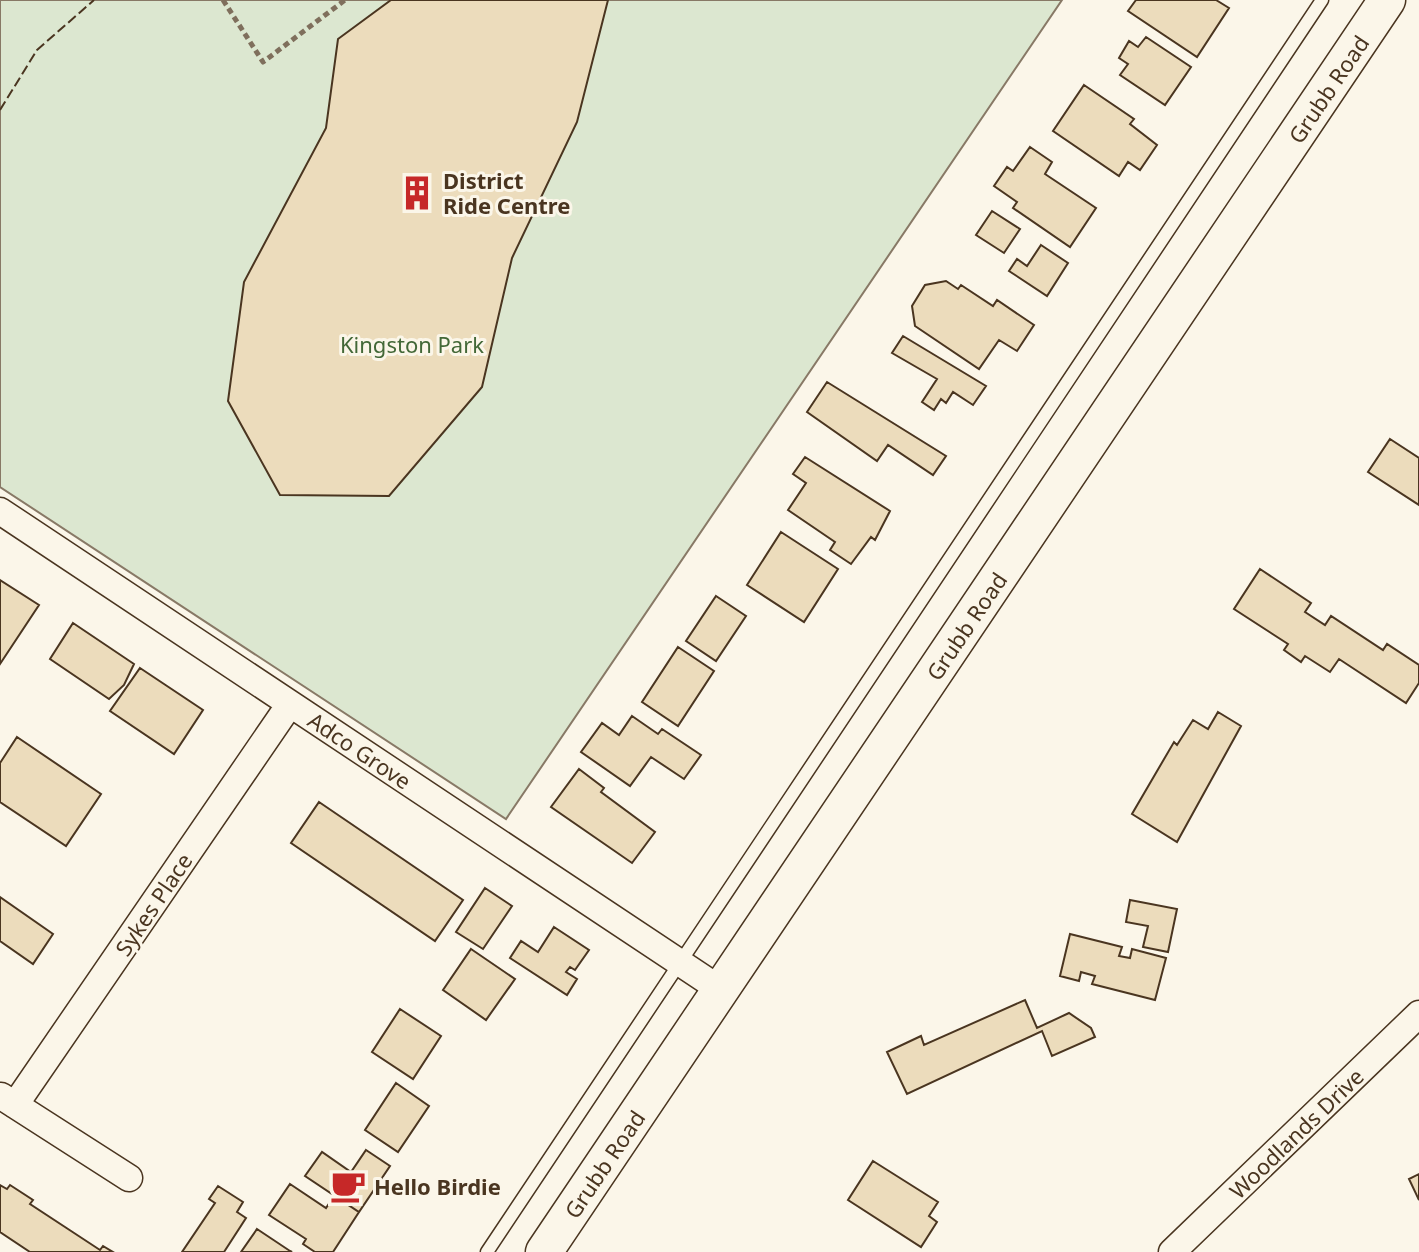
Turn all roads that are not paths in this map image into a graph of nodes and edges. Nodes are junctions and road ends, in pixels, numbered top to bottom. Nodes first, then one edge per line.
1 (1322, 0) edge
2 (1387, 0) edge
3 (0, 511) edge
4 (290, 704) junction
5 (680, 963) junction
6 (721, 990) junction
7 (1419, 1014) edge
8 (8, 1100) edge
9 (129, 1178) dead end
10 (487, 1252) edge
11 (544, 1252) edge
12 (1172, 1252) edge

1 - 5 lane
2 - 6 main road, Grubb Road
3 - 4 street, Adco Grove
4 - 5 street, Adco Grove
4 - 8 street, Sykes Place
5 - 6 street, Adco Grove
5 - 10 lane
6 - 11 main road, Grubb Road
7 - 12 street, Woodlands Drive
8 - 9 street, Sykes Place

